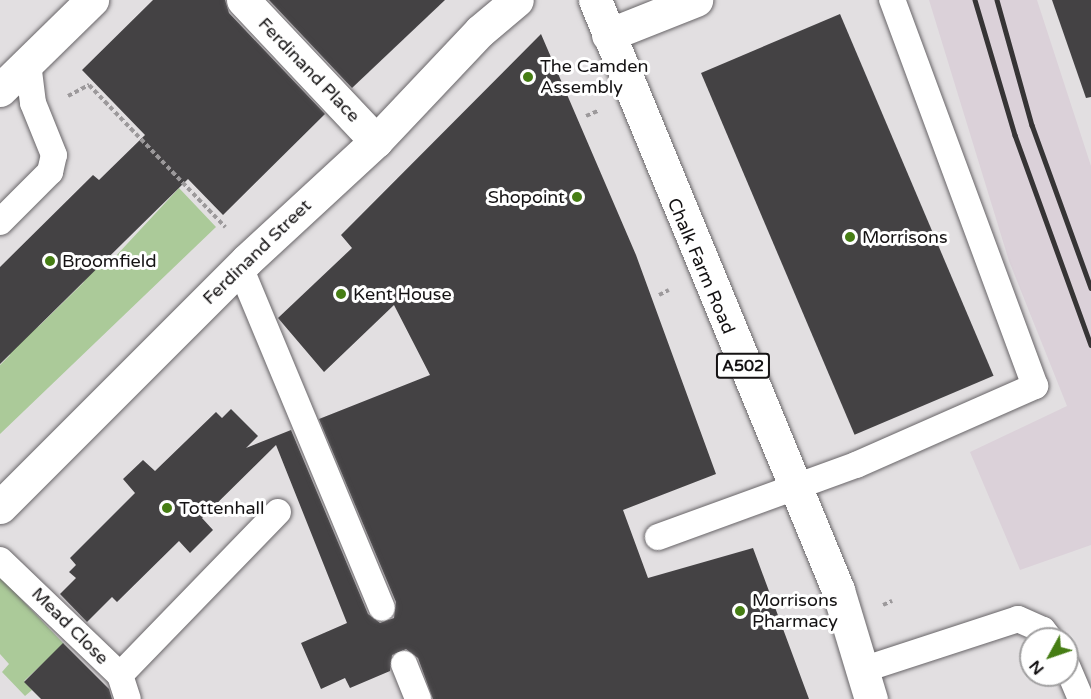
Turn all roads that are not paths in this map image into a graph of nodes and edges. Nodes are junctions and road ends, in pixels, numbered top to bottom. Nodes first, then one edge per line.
1 (92, 0) edge
2 (243, 0) edge
3 (517, 0) edge
4 (595, 0) edge
5 (696, 0) edge
6 (892, 0) edge
7 (608, 35) junction
8 (28, 63) junction
9 (0, 90) edge
10 (376, 141) junction
11 (0, 222) edge
12 (240, 267) junction
13 (794, 487) junction
14 (0, 507) edge
15 (278, 512) dead end
16 (658, 537) dead end
17 (0, 560) edge
18 (382, 608) dead end
19 (1036, 627) edge
20 (404, 664) dead end
21 (120, 675) junction
22 (866, 685) edge
23 (1091, 696) edge
24 (128, 699) edge
25 (418, 699) edge
26 (1081, 699) edge

1 - 8 main road
2 - 10 main road, Ferdinand Place
3 - 10 main road, Ferdinand Street
4 - 7 main road, Chalk Farm Road / A502
5 - 7 main road
6 - 13 lane
7 - 13 main road, Chalk Farm Road / A502
8 - 9 main road
8 - 11 lane
10 - 12 main road, Ferdinand Street
12 - 14 main road, Ferdinand Street
12 - 18 lane
13 - 16 lane
13 - 22 main road, Chalk Farm Road / A502
15 - 21 lane
17 - 21 lane, Mead Close
19 - 22 lane
20 - 25 lane
21 - 24 lane, Mead Close
23 - 26 lane

